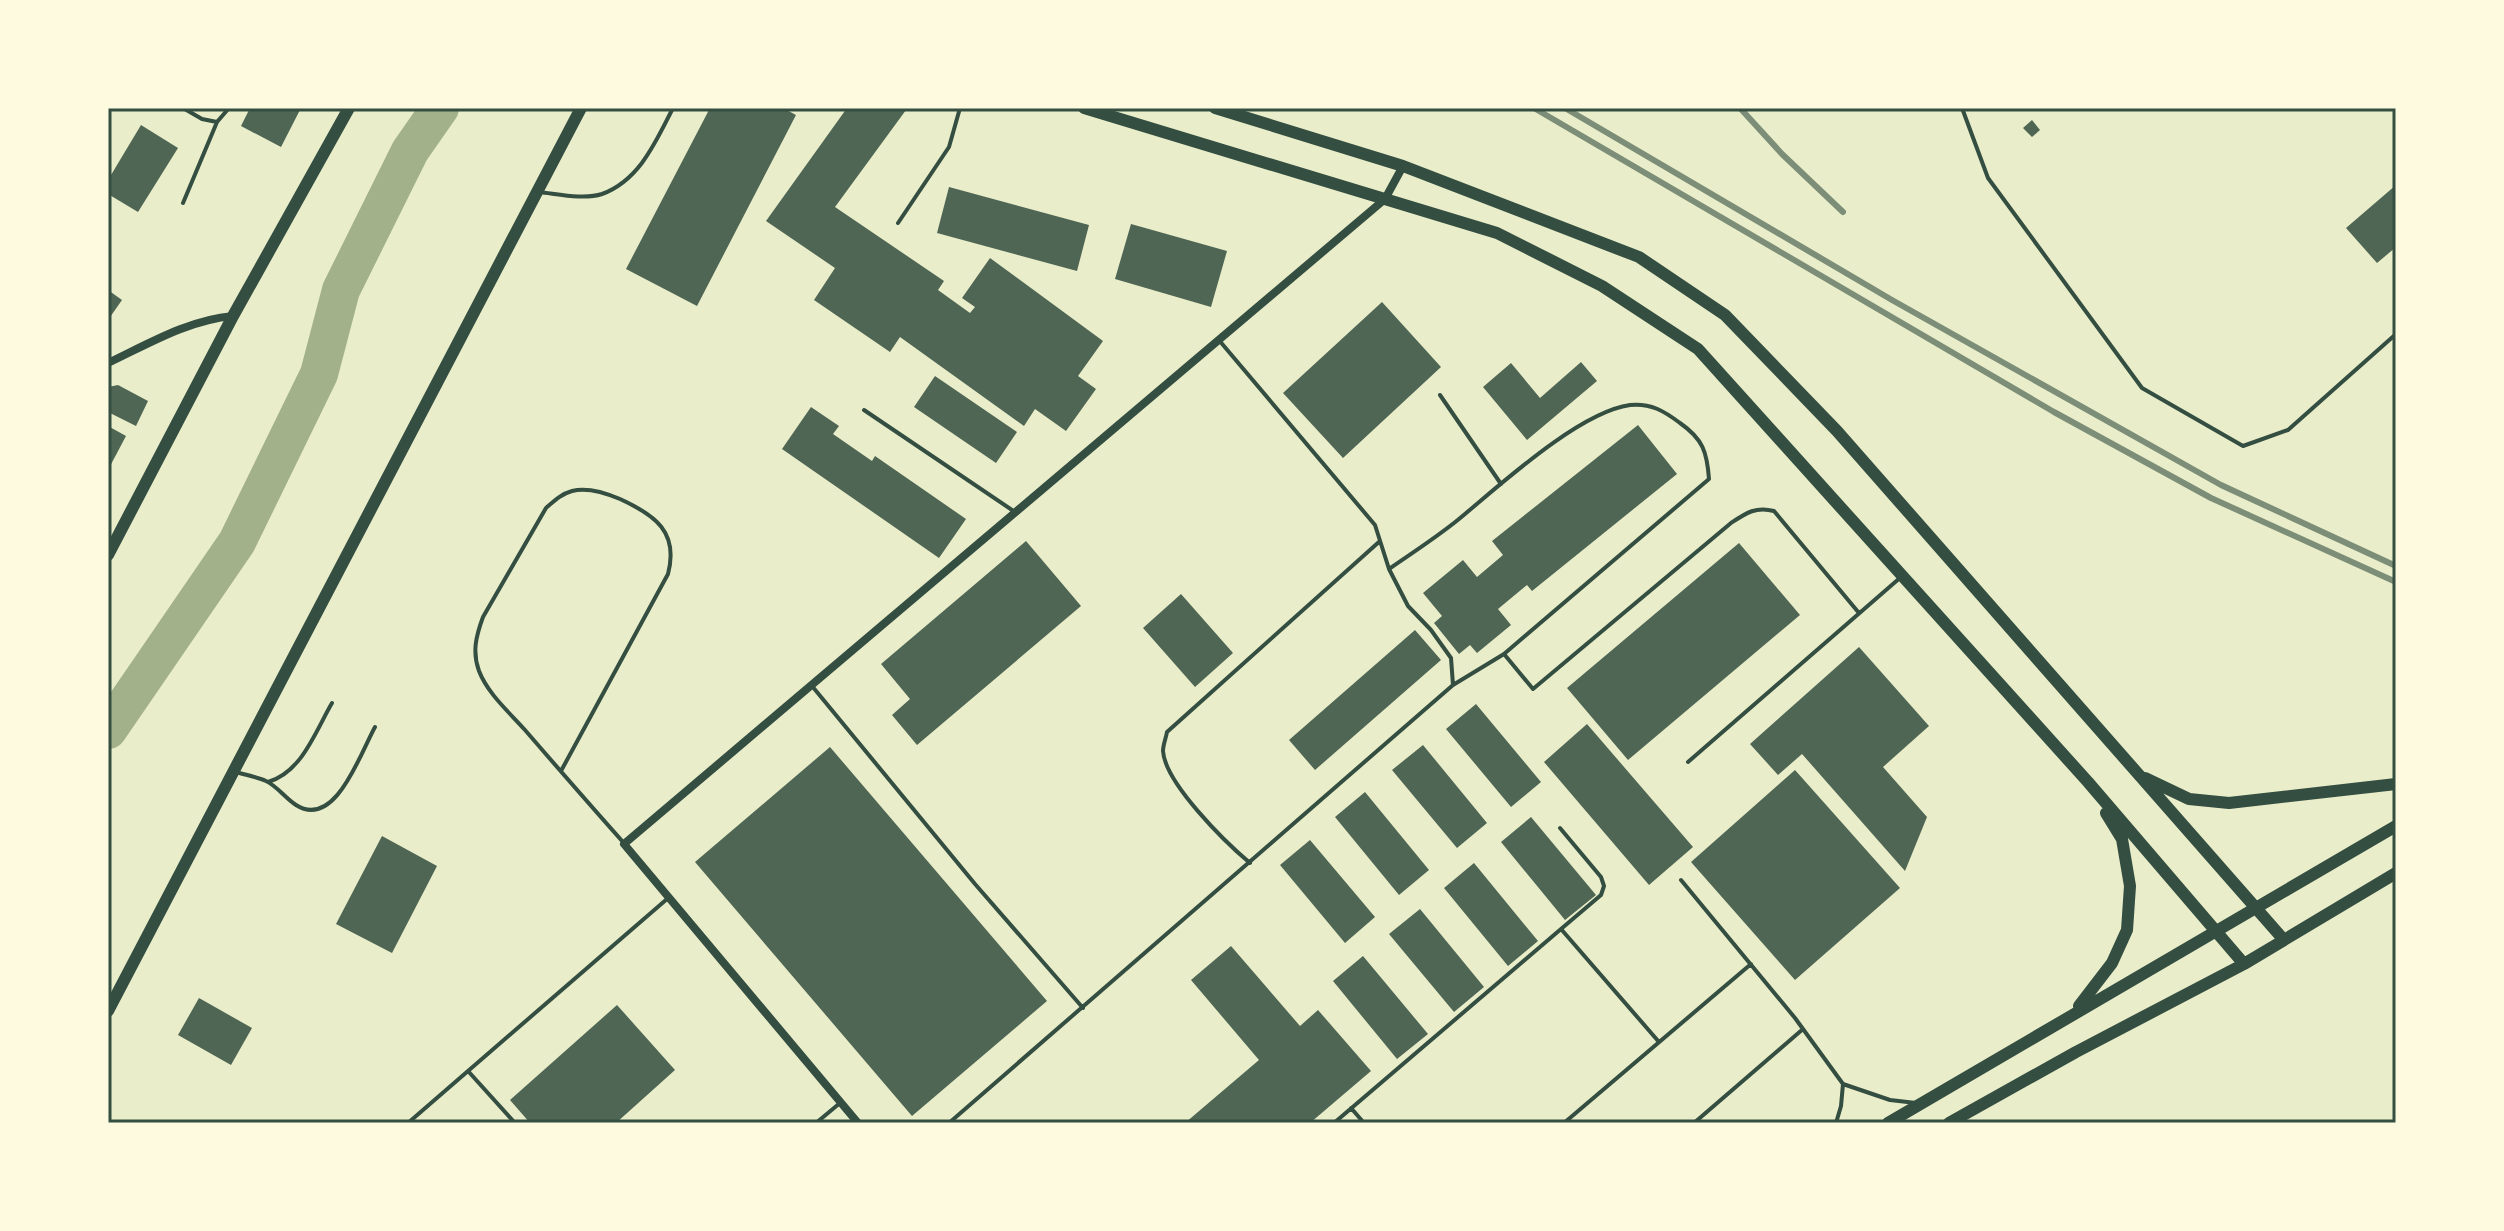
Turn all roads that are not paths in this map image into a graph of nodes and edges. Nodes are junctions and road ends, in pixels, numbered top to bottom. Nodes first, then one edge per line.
1 (183, 108) edge
2 (229, 108) edge
3 (349, 108) edge
4 (581, 108) edge
5 (673, 108) edge
6 (960, 108) edge
7 (1084, 108) edge
8 (1215, 108) edge
9 (1962, 108) edge
10 (217, 122) junction
11 (1403, 166) junction
12 (537, 191) junction
13 (1385, 199) junction
14 (183, 203) dead end
15 (898, 223) dead end
16 (233, 316) junction
17 (2396, 334) edge
18 (1218, 339) junction
19 (108, 363) edge
20 (1440, 395) dead end
21 (864, 410) dead end
22 (1501, 484) junction
23 (1015, 512) junction
24 (1380, 541) junction
25 (108, 555) edge
26 (1389, 569) junction
27 (1903, 576) junction
28 (1859, 613) junction
29 (1504, 654) junction
30 (1453, 685) junction
31 (812, 686) junction
32 (332, 703) dead end
33 (375, 727) dead end
34 (1688, 762) dead end
35 (234, 771) junction
36 (561, 771) junction
37 (2140, 776) junction
38 (268, 782) junction
39 (2088, 782) junction
40 (2396, 784) edge
41 (2396, 826) edge
42 (1560, 828) dead end
43 (624, 844) junction
44 (1250, 863) junction
45 (2396, 873) edge
46 (1681, 880) dead end
47 (668, 898) junction
48 (2257, 909) junction
49 (1561, 929) junction
50 (2217, 932) junction
51 (2284, 940) junction
52 (1751, 964) junction
53 (2244, 964) junction
54 (1083, 1008) junction
55 (108, 1011) edge
56 (2074, 1012) junction
57 (1803, 1029) junction
58 (1659, 1042) junction
59 (468, 1071) junction
60 (1843, 1084) junction
61 (840, 1103) junction
62 (1922, 1103) junction
63 (1351, 1108) junction
64 (408, 1123) edge
65 (515, 1123) edge
66 (816, 1123) edge
67 (858, 1123) edge
68 (949, 1123) edge
69 (1334, 1123) edge
70 (1364, 1123) edge
71 (1564, 1123) edge
72 (1694, 1123) edge
73 (1836, 1123) edge
74 (1888, 1123) edge
75 (1949, 1123) edge

1 - 10 lane
2 - 10 lane
3 - 16 main road
4 - 12 main road
5 - 12 lane
6 - 15 lane
7 - 13 main road
8 - 11 main road
9 - 17 lane
10 - 14 lane
11 - 13 street
11 - 37 main road
12 - 35 main road
13 - 18 street
13 - 27 main road
16 - 19 street
16 - 25 main road
18 - 23 street
18 - 24 lane
20 - 22 lane
21 - 23 lane
22 - 26 lane
22 - 29 lane
23 - 31 street
24 - 26 lane
24 - 44 lane
26 - 30 lane
27 - 28 lane
27 - 39 main road
28 - 29 lane
28 - 34 lane
29 - 30 lane
30 - 44 lane
31 - 43 street
31 - 54 lane
32 - 38 lane
33 - 38 lane
35 - 38 lane
35 - 55 main road
36 - 36 lane
36 - 43 lane
37 - 40 main road
37 - 48 main road
39 - 50 main road
39 - 56 main road
41 - 48 main road
42 - 49 lane
43 - 47 street
44 - 54 lane
45 - 51 main road
46 - 52 lane
47 - 59 lane
47 - 61 street
48 - 50 main road
48 - 51 main road
49 - 58 lane
49 - 63 lane
50 - 53 main road
50 - 56 main road
51 - 53 main road
52 - 57 lane
52 - 58 lane
53 - 75 main road
54 - 68 lane
56 - 62 main road
57 - 60 lane
57 - 72 lane
58 - 71 lane
59 - 64 lane
59 - 65 lane
60 - 62 lane
60 - 73 lane
61 - 66 lane
61 - 67 street
62 - 74 main road
63 - 69 lane
63 - 70 lane

